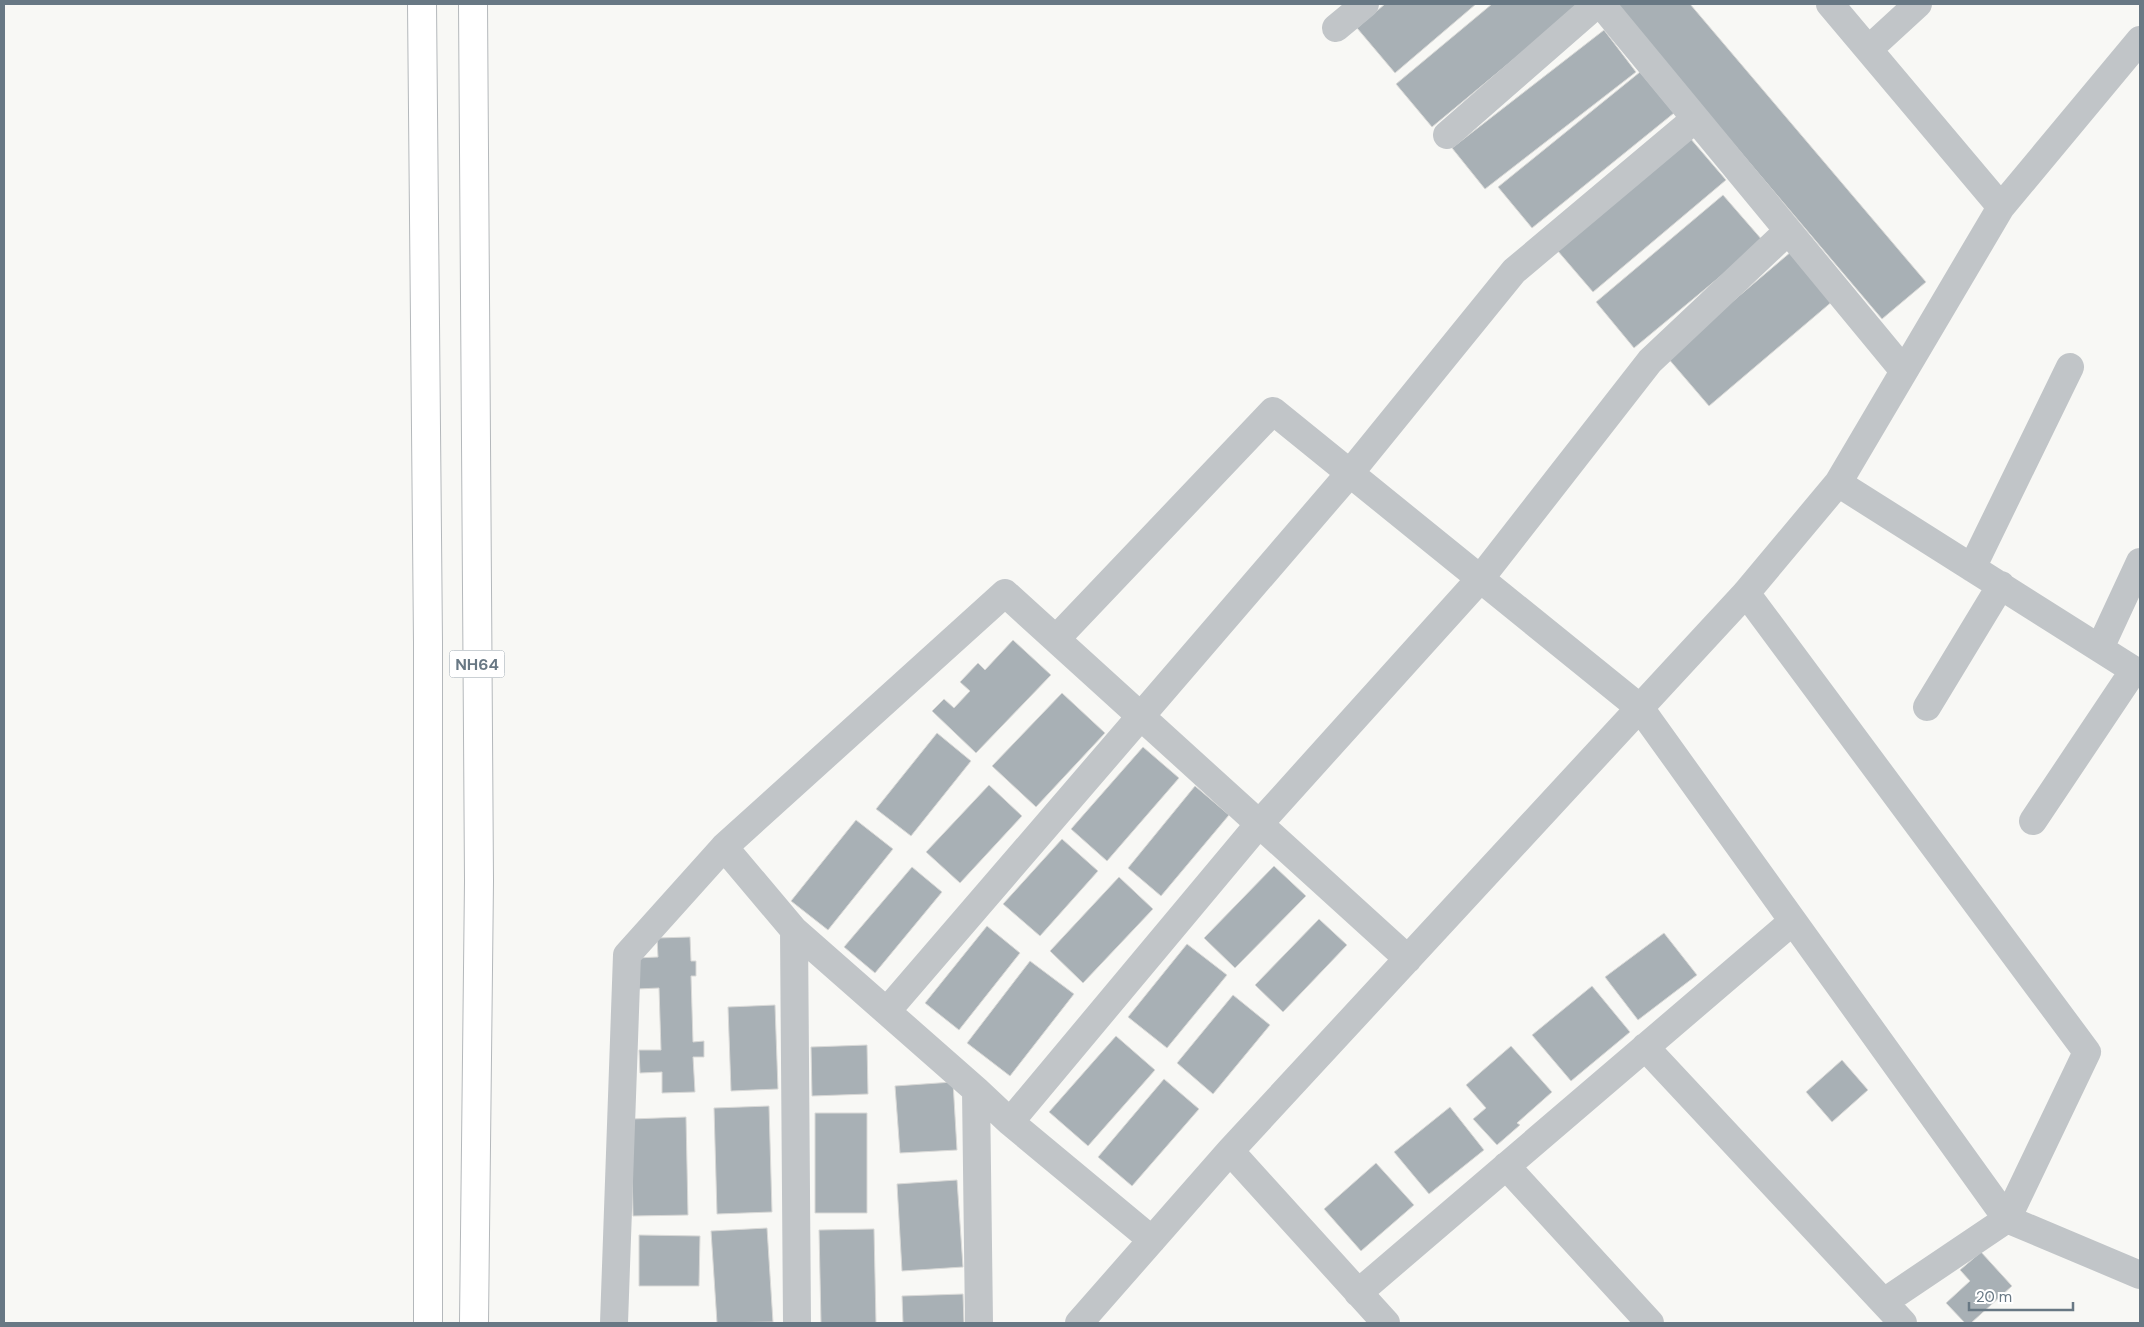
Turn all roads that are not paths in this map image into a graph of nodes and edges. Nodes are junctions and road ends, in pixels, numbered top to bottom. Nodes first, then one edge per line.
1 (422, 4) edge
2 (473, 4) edge
3 (1365, 4) edge
4 (1599, 4) edge
5 (1830, 4) edge
6 (1918, 4) edge
7 (1336, 28) dead end
8 (2140, 40) edge
9 (1869, 49) junction
10 (1696, 119) junction
11 (1447, 135) dead end
12 (2001, 207) junction
13 (1788, 231) junction
14 (2070, 367) dead end
15 (1904, 371) junction
16 (1350, 473) junction
17 (1838, 483) junction
18 (2140, 562) edge
19 (1972, 568) junction
20 (1480, 579) junction
21 (2001, 585) junction
22 (1746, 593) junction
23 (1056, 639) junction
24 (2100, 648) junction
25 (2137, 672) edge
26 (1927, 707) dead end
27 (1640, 708) junction
28 (1140, 715) junction
29 (2033, 821) dead end
30 (1259, 824) junction
31 (724, 847) junction
32 (1793, 920) junction
33 (794, 930) junction
34 (1408, 959) junction
35 (887, 1011) junction
36 (1645, 1047) junction
37 (976, 1090) junction
38 (1010, 1122) junction
39 (1230, 1151) junction
40 (1506, 1166) junction
41 (2007, 1219) junction
42 (1152, 1240) junction
43 (2140, 1275) edge
44 (1358, 1293) junction
45 (1884, 1302) junction
46 (428, 1323) edge
47 (474, 1323) edge
48 (614, 1323) edge
49 (797, 1323) edge
50 (979, 1323) edge
51 (1079, 1323) edge
52 (1386, 1323) edge
53 (1650, 1323) edge
54 (1903, 1323) edge

1 - 46 highway, NH64
2 - 47 highway, NH64
3 - 7 street
4 - 10 street
4 - 11 street
5 - 9 street
6 - 9 street
8 - 12 street
9 - 12 street
10 - 13 street
10 - 16 street
12 - 15 street
13 - 15 street
13 - 20 street
14 - 19 street
15 - 17 street
16 - 20 street
16 - 23 street
16 - 28 street
17 - 19 street
17 - 22 street
18 - 24 street
19 - 21 street
20 - 27 street
20 - 30 street
21 - 24 street
21 - 26 street
22 - 27 street
22 - 41 street
23 - 28 street
23 - 31 street
24 - 25 street
25 - 29 street
27 - 32 street
27 - 34 street
28 - 30 street
28 - 35 street
30 - 34 street
30 - 38 street
31 - 33 street
31 - 48 street
32 - 36 street
32 - 41 street
33 - 35 street
33 - 49 street
34 - 39 street
35 - 37 street
36 - 40 street
36 - 45 street
37 - 38 street
37 - 50 street
38 - 42 street
39 - 42 street
39 - 44 street
40 - 44 street
40 - 53 street
41 - 43 street
41 - 45 street
42 - 51 street
44 - 52 street
45 - 54 street

